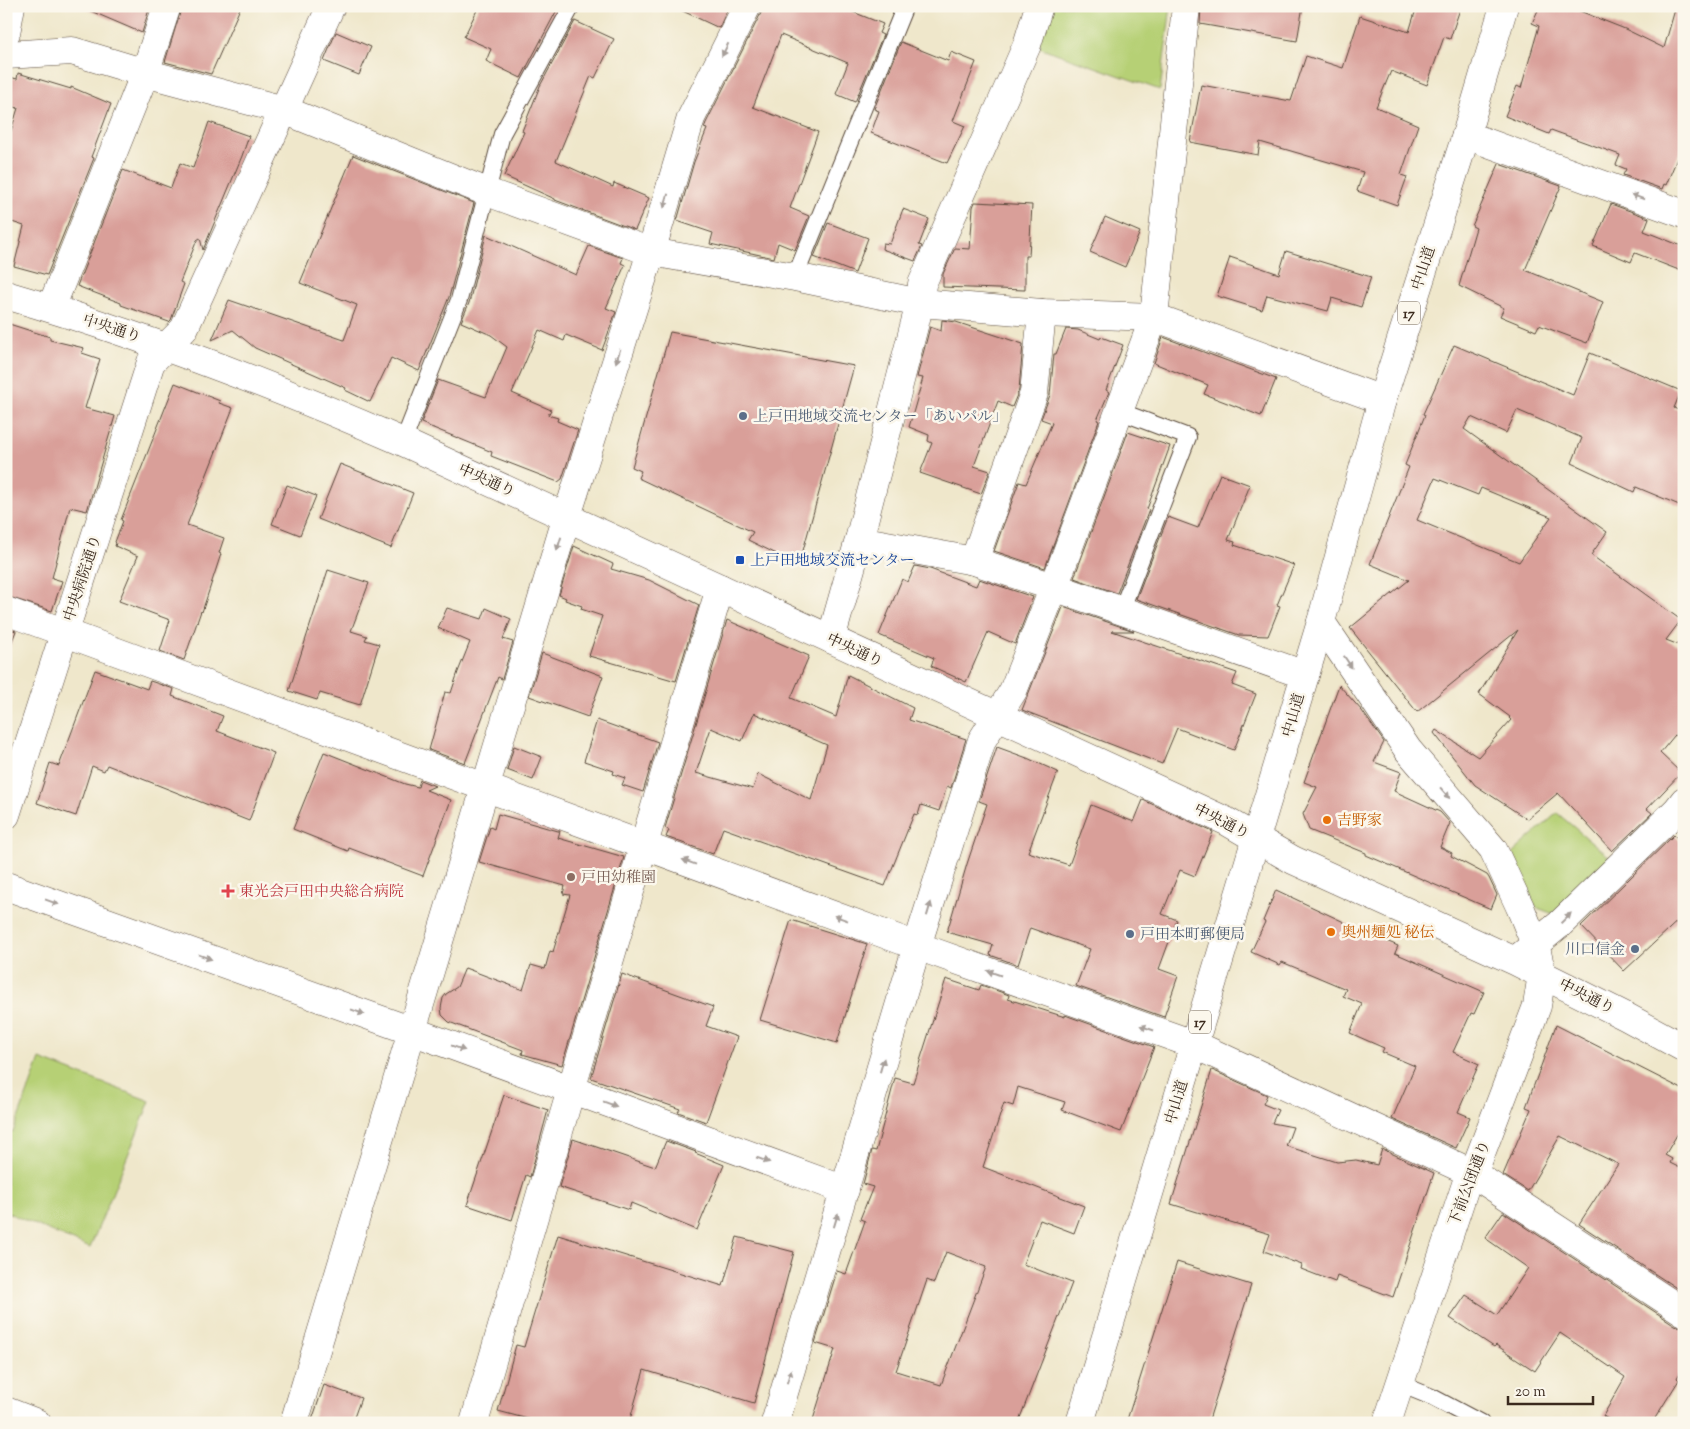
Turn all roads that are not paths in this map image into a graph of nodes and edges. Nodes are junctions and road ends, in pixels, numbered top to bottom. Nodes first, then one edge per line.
1 (11, 6) edge
2 (167, 6) edge
3 (332, 6) edge
4 (572, 6) edge
5 (747, 6) edge
6 (905, 6) edge
7 (1039, 6) edge
8 (1186, 6) edge
9 (1504, 6) edge
10 (6, 33) edge
11 (6, 55) edge
12 (145, 73) junction
13 (284, 110) junction
14 (1466, 135) junction
15 (487, 192) junction
16 (1684, 214) edge
17 (651, 252) junction
18 (795, 278) junction
19 (6, 296) edge
20 (920, 303) junction
21 (51, 308) junction
22 (1042, 313) junction
23 (1154, 317) junction
24 (167, 346) junction
25 (1382, 400) junction
26 (1119, 410) junction
27 (403, 442) junction
28 (567, 516) junction
29 (859, 540) junction
30 (974, 562) junction
31 (1054, 587) junction
32 (720, 588) junction
33 (6, 611) edge
34 (1121, 611) junction
35 (1321, 622) junction
36 (64, 633) junction
37 (831, 639) junction
38 (1305, 675) junction
39 (997, 716) junction
40 (485, 788) junction
41 (1684, 801) edge
42 (6, 815) edge
43 (1257, 839) junction
44 (643, 845) junction
45 (6, 886) edge
46 (917, 946) junction
47 (1525, 952) junction
48 (1542, 974) junction
49 (412, 1032) junction
50 (1193, 1044) junction
51 (1684, 1048) edge
52 (571, 1090) junction
53 (1472, 1173) junction
54 (845, 1190) junction
55 (1684, 1312) edge
56 (1400, 1384) junction
57 (6, 1410) edge
58 (37, 1423) edge
59 (294, 1423) edge
60 (474, 1423) edge
61 (775, 1423) edge
62 (1080, 1423) edge
63 (1387, 1423) edge
64 (1481, 1423) edge

1 - 10 main road
2 - 12 main road
3 - 13 main road, 中央病院通り
4 - 15 lane
5 -> 17 main road
6 - 18 lane
7 - 20 main road
8 - 23 main road
9 - 14 main road, 中山道 / 17
11 - 12 main road
12 - 13 main road
12 - 21 main road
13 - 15 main road
13 - 24 main road, 中央病院通り
16 -> 14 main road
14 - 25 main road, 中山道 / 17
15 - 17 main road
15 - 27 lane
17 - 18 main road
17 -> 28 main road
18 - 20 main road
19 - 21 main road, 中央通り
20 - 22 main road
20 - 29 main road
21 - 24 main road, 中央通り
22 - 23 main road
22 - 30 main road
23 - 25 main road
23 - 26 main road
24 - 27 main road, 中央通り
24 - 36 main road, 中央病院通り
25 - 35 main road, 中山道 / 17
26 - 31 main road
26 - 34 lane
27 - 28 main road, 中央通り
28 - 32 main road, 中央通り
28 -> 40 main road
29 - 30 main road
29 - 37 main road
30 - 31 main road
31 - 34 main road
31 - 39 main road
32 - 37 main road, 中央通り
32 - 44 main road
33 - 36 main road
34 - 38 main road
35 - 38 main road, 中山道 / 17
35 -> 47 main road
36 - 40 main road
36 - 42 main road, 中央病院通り
37 - 39 main road, 中央通り
38 - 43 main road, 中山道 / 17
39 - 43 main road, 中央通り
46 -> 39 main road
40 - 44 main road
40 - 49 main road
47 -> 41 main road
43 - 47 main road, 中央通り
43 - 50 main road, 中山道 / 17
46 -> 44 main road
44 - 52 main road
45 -> 49 main road
50 -> 46 main road
54 -> 46 main road
47 - 48 main road, 中央通り
48 - 51 main road, 中央通り
48 - 53 main road, 下前公団通り
49 -> 52 main road
49 - 59 main road
50 - 53 main road
50 - 62 main road, 中山道 / 17
52 -> 54 main road
52 - 60 main road
53 - 55 main road
53 - 56 main road, 下前公団通り
61 -> 54 main road
56 - 63 main road, 下前公団通り
56 - 64 lane
57 - 58 main road

